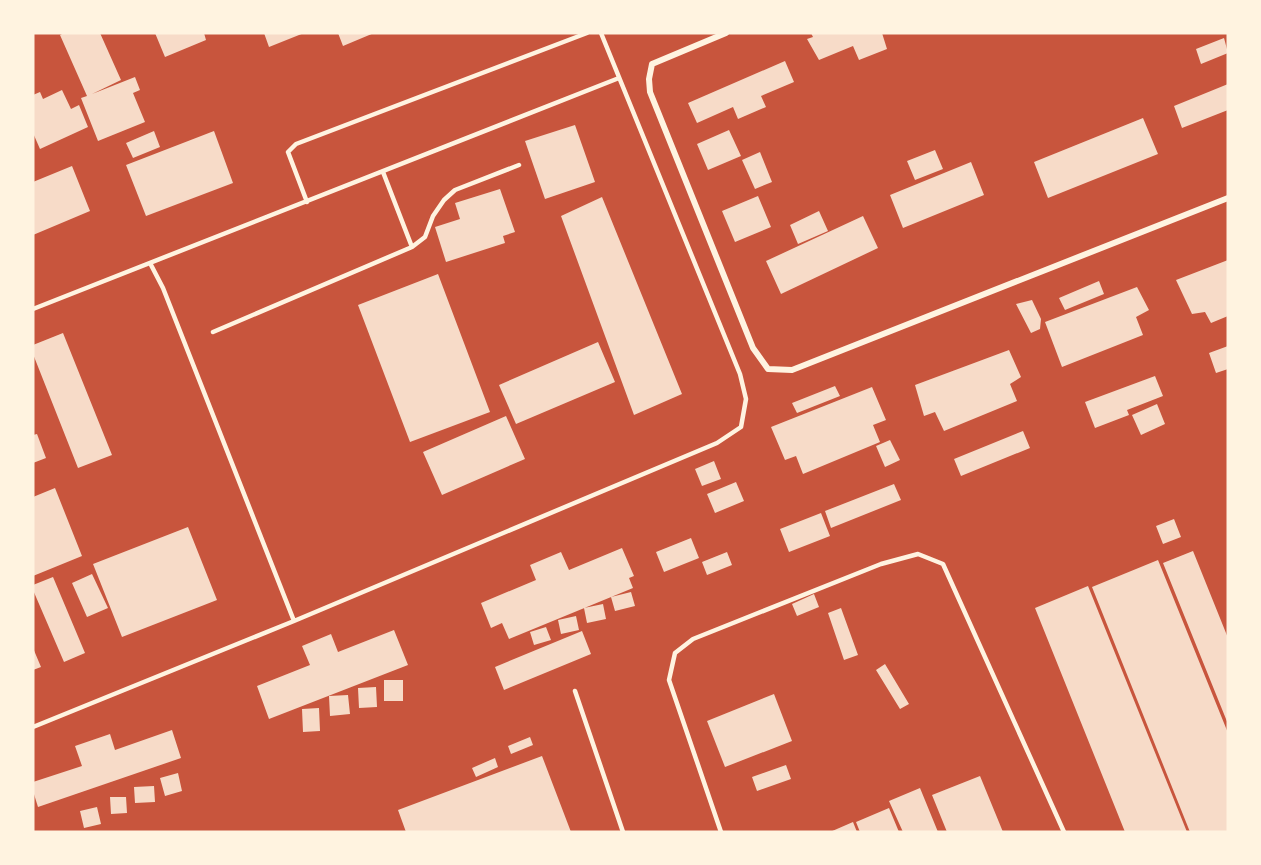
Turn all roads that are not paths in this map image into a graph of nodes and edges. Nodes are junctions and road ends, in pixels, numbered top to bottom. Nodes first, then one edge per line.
1 (587, 33) edge
2 (601, 33) edge
3 (726, 33) edge
4 (619, 78) junction
5 (519, 165) dead end
6 (383, 172) junction
7 (1228, 198) edge
8 (307, 202) junction
9 (412, 247) junction
10 (150, 263) junction
11 (33, 309) edge
12 (213, 332) dead end
13 (294, 621) junction
14 (575, 691) dead end
15 (33, 727) edge
16 (622, 832) edge
17 (721, 832) edge
18 (1064, 832) edge

1 - 8 lane
2 - 4 lane
3 - 7 street
4 - 6 lane
4 - 13 lane
5 - 9 lane
6 - 8 lane
6 - 9 lane
8 - 10 lane
9 - 12 lane
10 - 11 lane
10 - 13 lane
13 - 15 lane
14 - 16 lane
17 - 18 lane

